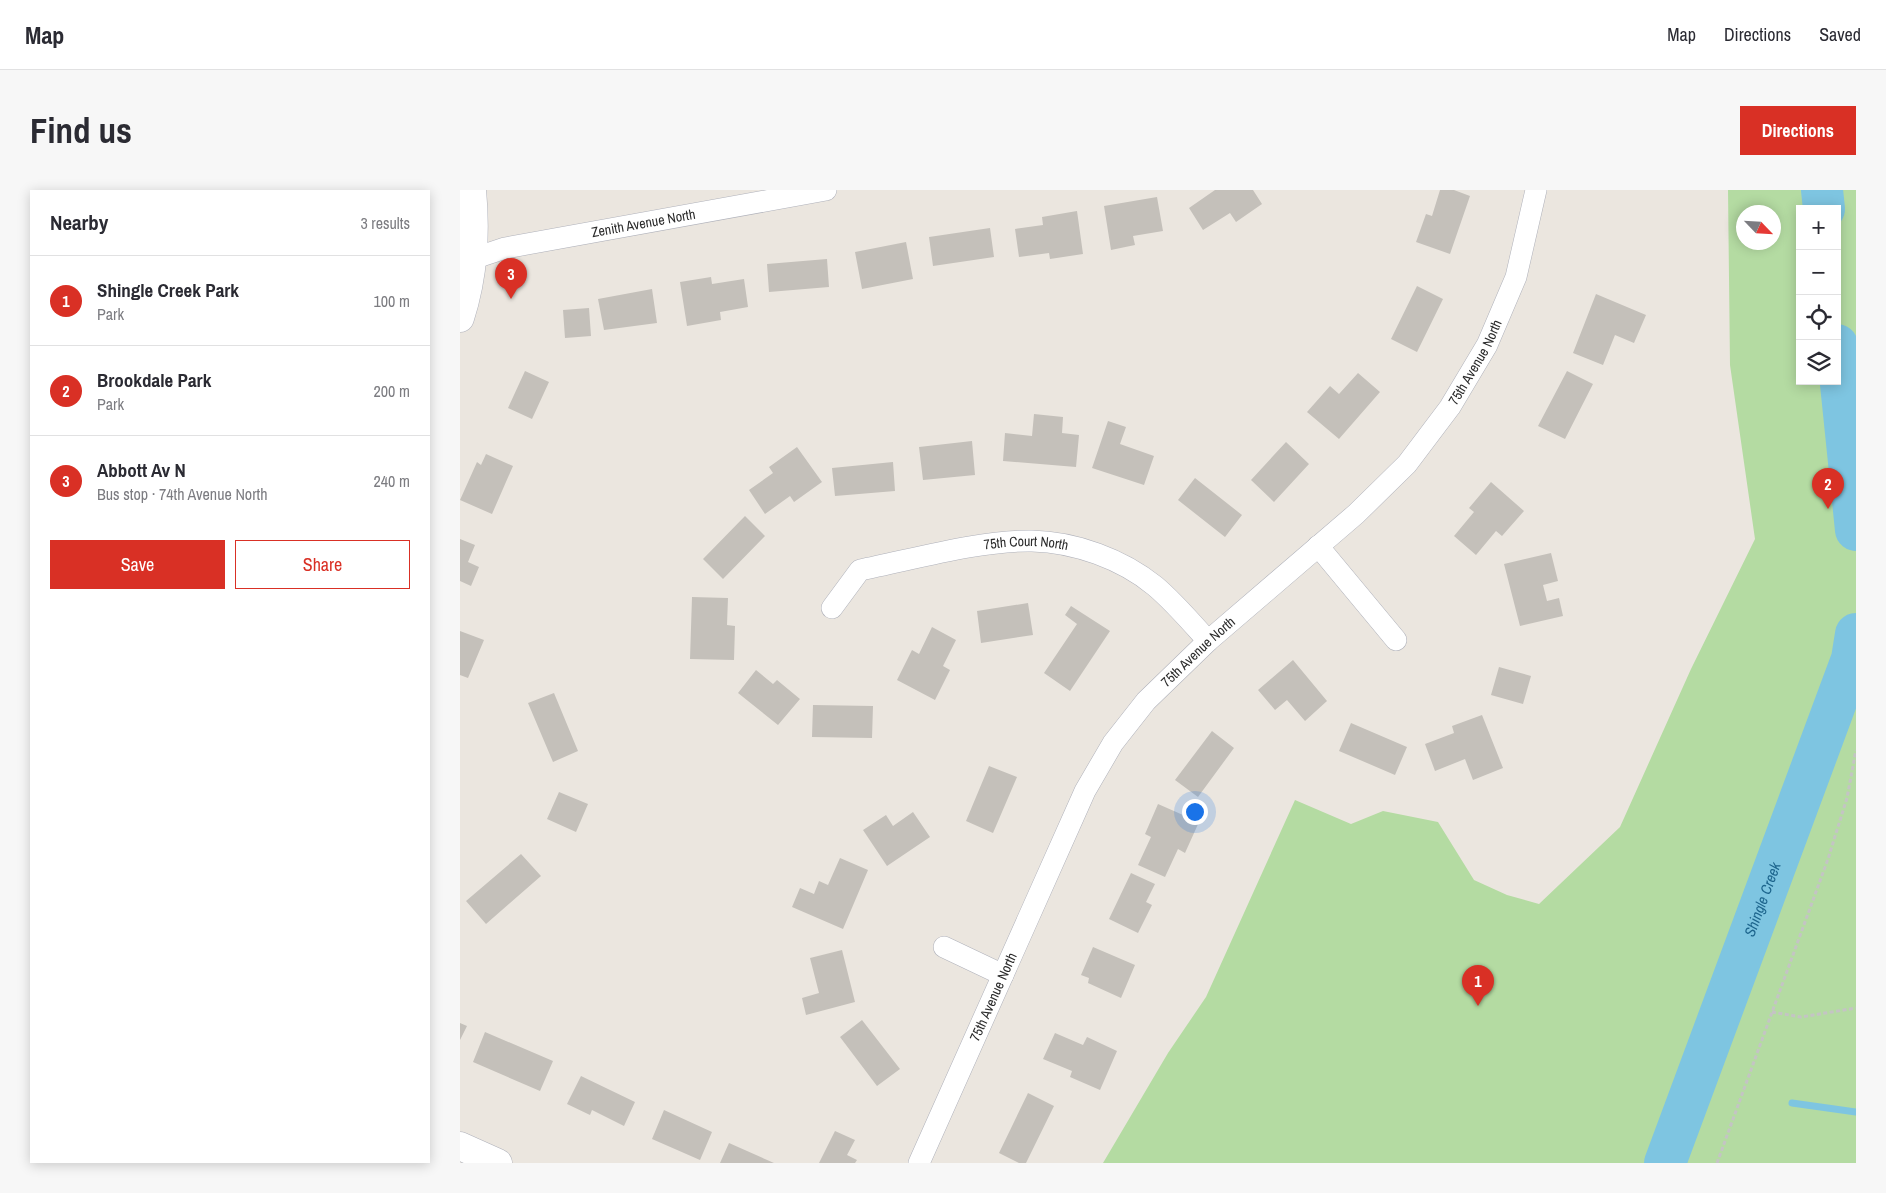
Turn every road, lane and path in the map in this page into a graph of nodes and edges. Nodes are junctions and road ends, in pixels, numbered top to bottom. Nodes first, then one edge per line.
1 (472, 190) edge
2 (1536, 190) edge
3 (819, 191) edge
4 (466, 261) edge
5 (460, 318) edge
6 (1318, 546) junction
7 (832, 608) dead end
8 (1396, 640) dead end
9 (1208, 641) junction
10 (1856, 750) edge
11 (944, 947) dead end
12 (1003, 975) junction
13 (1856, 1008) edge
14 (1772, 1012) junction
15 (460, 1146) edge
16 (498, 1163) edge
17 (919, 1163) edge
18 (1717, 1163) edge

1 - 4 street
2 - 6 street, 75th Avenue North
3 - 4 street, Zenith Avenue North
4 - 5 street
6 - 8 street
6 - 9 street, 75th Avenue North
7 - 9 street, 75th Court North
9 - 12 street, 75th Avenue North
10 - 14 path
11 - 12 street
12 - 17 street, 75th Avenue North
13 - 14 path
14 - 18 path
15 - 16 street

